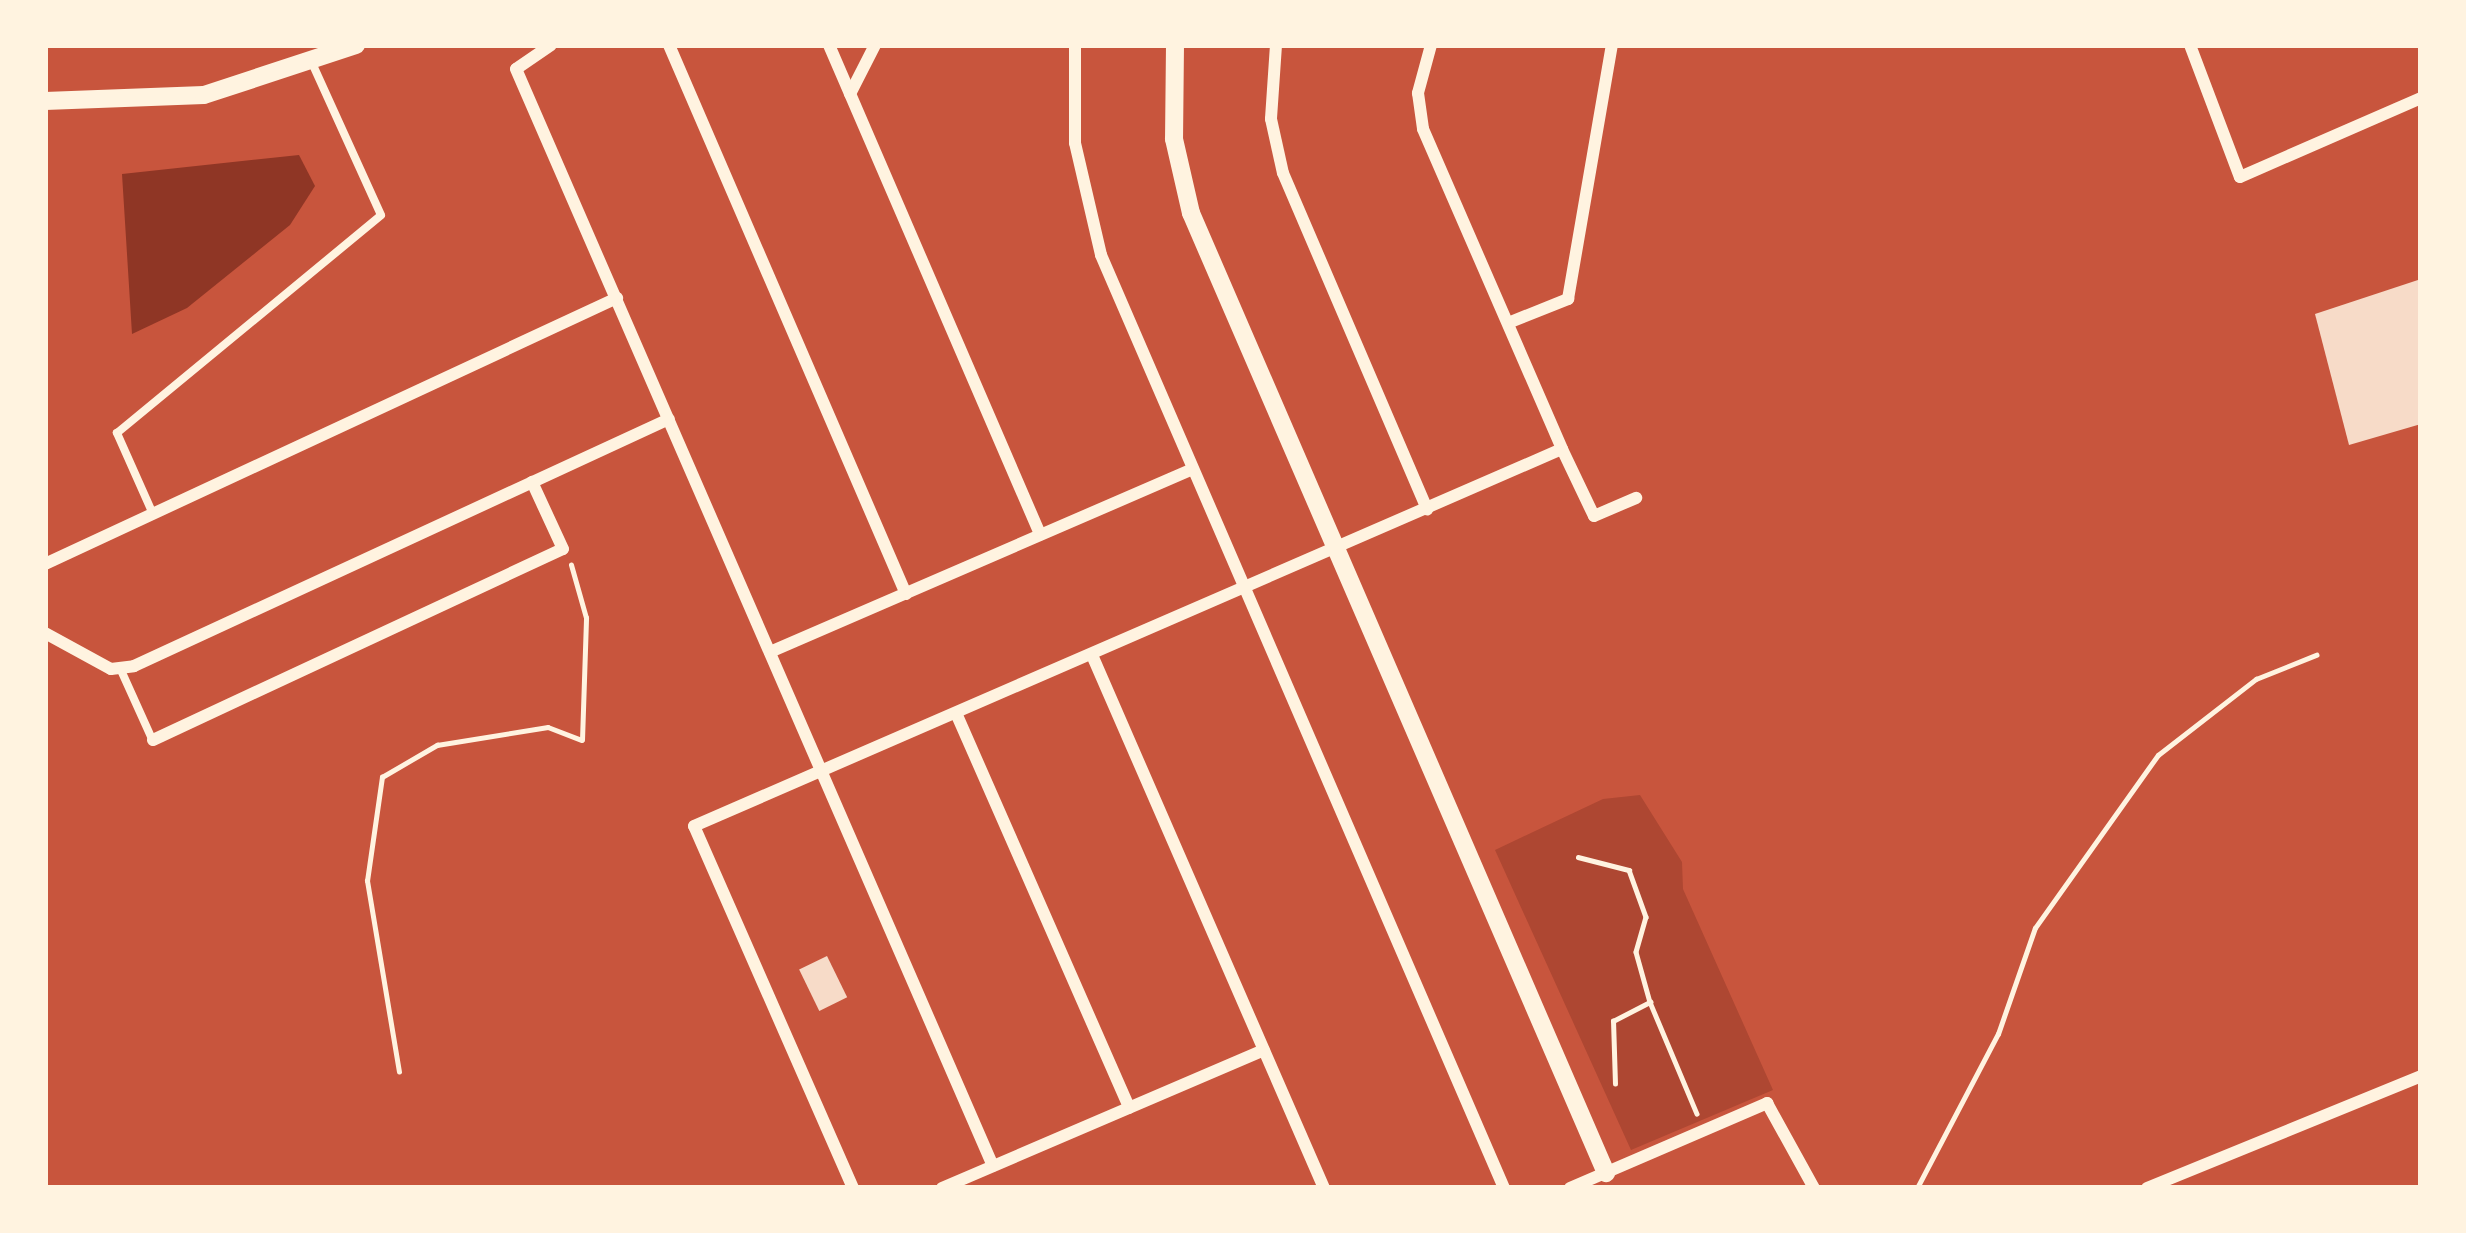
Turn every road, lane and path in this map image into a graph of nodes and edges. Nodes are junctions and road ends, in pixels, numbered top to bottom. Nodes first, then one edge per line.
1 (356, 45) edge
2 (551, 45) edge
3 (668, 45) edge
4 (829, 45) edge
5 (875, 45) edge
6 (1076, 45) edge
7 (1175, 45) edge
8 (1276, 45) edge
9 (1431, 45) edge
10 (1612, 45) edge
11 (2190, 45) edge
12 (313, 65) junction
13 (850, 94) junction
14 (2421, 98) edge
15 (45, 100) edge
16 (617, 298) junction
17 (1508, 323) junction
18 (669, 419) junction
19 (1562, 449) junction
20 (1192, 469) junction
21 (532, 482) junction
22 (1636, 498) dead end
23 (1427, 509) junction
24 (154, 514) junction
25 (1040, 534) junction
26 (1336, 547) junction
27 (563, 549) junction
28 (45, 564) edge
29 (1245, 587) junction
30 (906, 594) junction
31 (45, 633) edge
32 (770, 652) junction
33 (1092, 655) junction
34 (2316, 655) dead end
35 (120, 668) junction
36 (956, 713) junction
37 (153, 740) joint
38 (822, 771) junction
39 (1578, 857) dead end
40 (1650, 1002) junction
41 (1264, 1050) junction
42 (399, 1072) dead end
43 (2421, 1076) edge
44 (1615, 1084) dead end
45 (1129, 1108) junction
46 (1703, 1130) junction
47 (993, 1166) junction
48 (1606, 1173) junction
49 (853, 1188) edge
50 (942, 1188) edge
51 (1324, 1188) edge
52 (1504, 1188) edge
53 (1570, 1188) edge
54 (1814, 1188) edge
55 (1917, 1188) edge
56 (2147, 1188) edge

1 - 12 street
2 - 16 street
3 - 30 street
4 - 13 street
5 - 13 street
6 - 20 street
7 - 26 street
8 - 23 street
9 - 17 street
10 - 17 street
11 - 14 street
12 - 15 street
12 - 24 lane
13 - 25 street
16 - 18 street
16 - 24 street
17 - 19 street
18 - 21 street
18 - 32 street
19 - 22 street
19 - 23 street
20 - 25 street
20 - 29 street
21 - 27 street
21 - 35 street
23 - 26 street
24 - 28 street
25 - 30 street
26 - 29 street
26 - 48 street
27 - 37 street
27 - 42 path
29 - 33 street
29 - 52 street
30 - 32 street
31 - 35 street
32 - 38 street
33 - 36 street
33 - 41 street
34 - 55 path
35 - 37 lane
36 - 38 street
36 - 45 street
38 - 47 street
38 - 49 street
39 - 40 path
40 - 44 path
40 - 46 path
41 - 45 street
41 - 51 street
43 - 56 street
45 - 47 street
46 - 48 street
46 - 54 street
47 - 50 street
48 - 53 street

